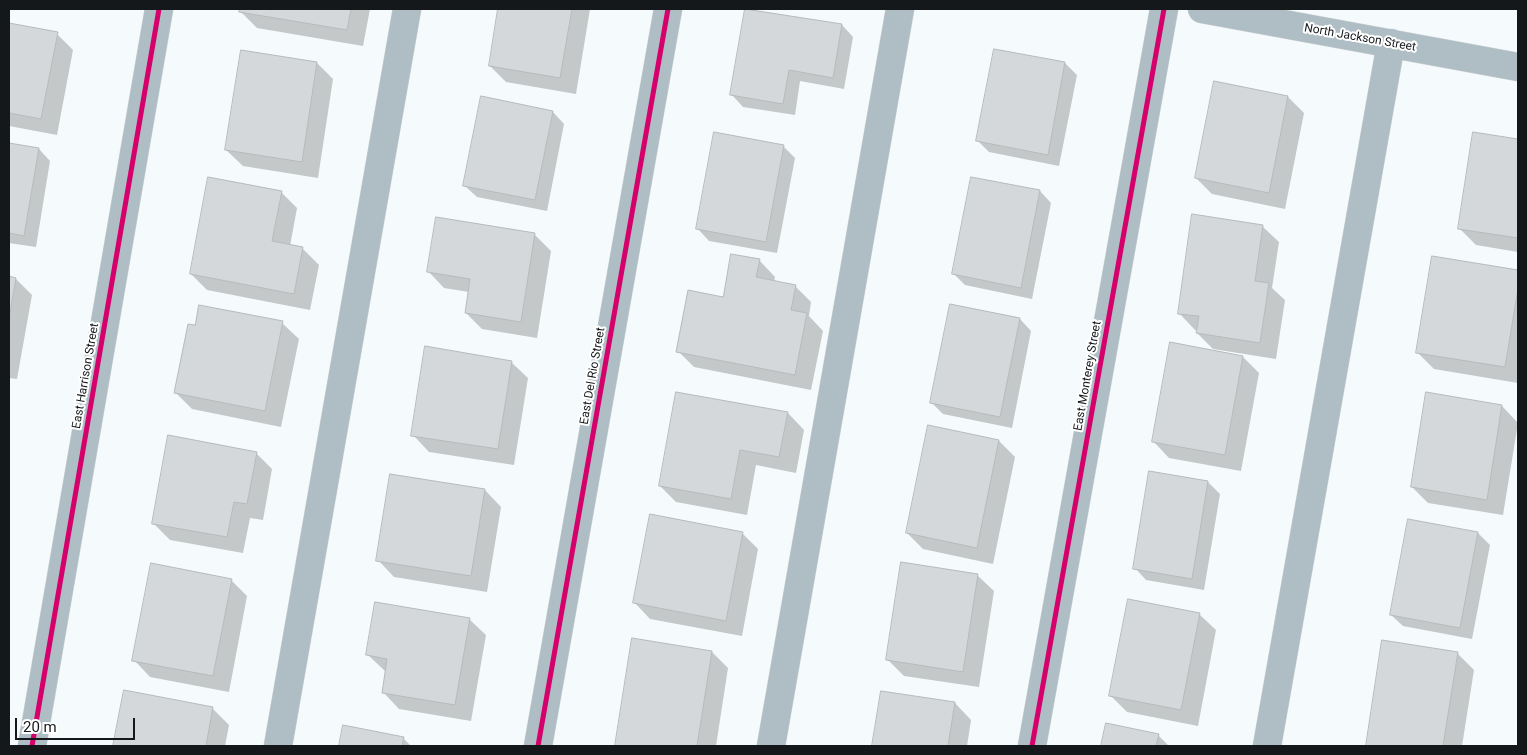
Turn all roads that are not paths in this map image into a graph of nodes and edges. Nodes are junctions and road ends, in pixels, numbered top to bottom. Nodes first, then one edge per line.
1 (159, 9) edge
2 (407, 9) edge
3 (668, 9) edge
4 (900, 9) edge
5 (1164, 9) edge
6 (1202, 9) edge
7 (1390, 43) junction
8 (1518, 67) edge
9 (32, 746) edge
10 (278, 746) edge
11 (538, 746) edge
12 (771, 746) edge
13 (1032, 746) edge
14 (1267, 746) edge

1 - 9 street, East Harrison Street
2 - 10 street
3 - 11 street, East Del Rio Street
4 - 12 street
5 - 13 street, East Monterey Street
6 - 7 street, North Jackson Street
7 - 8 street, North Jackson Street
7 - 14 street

